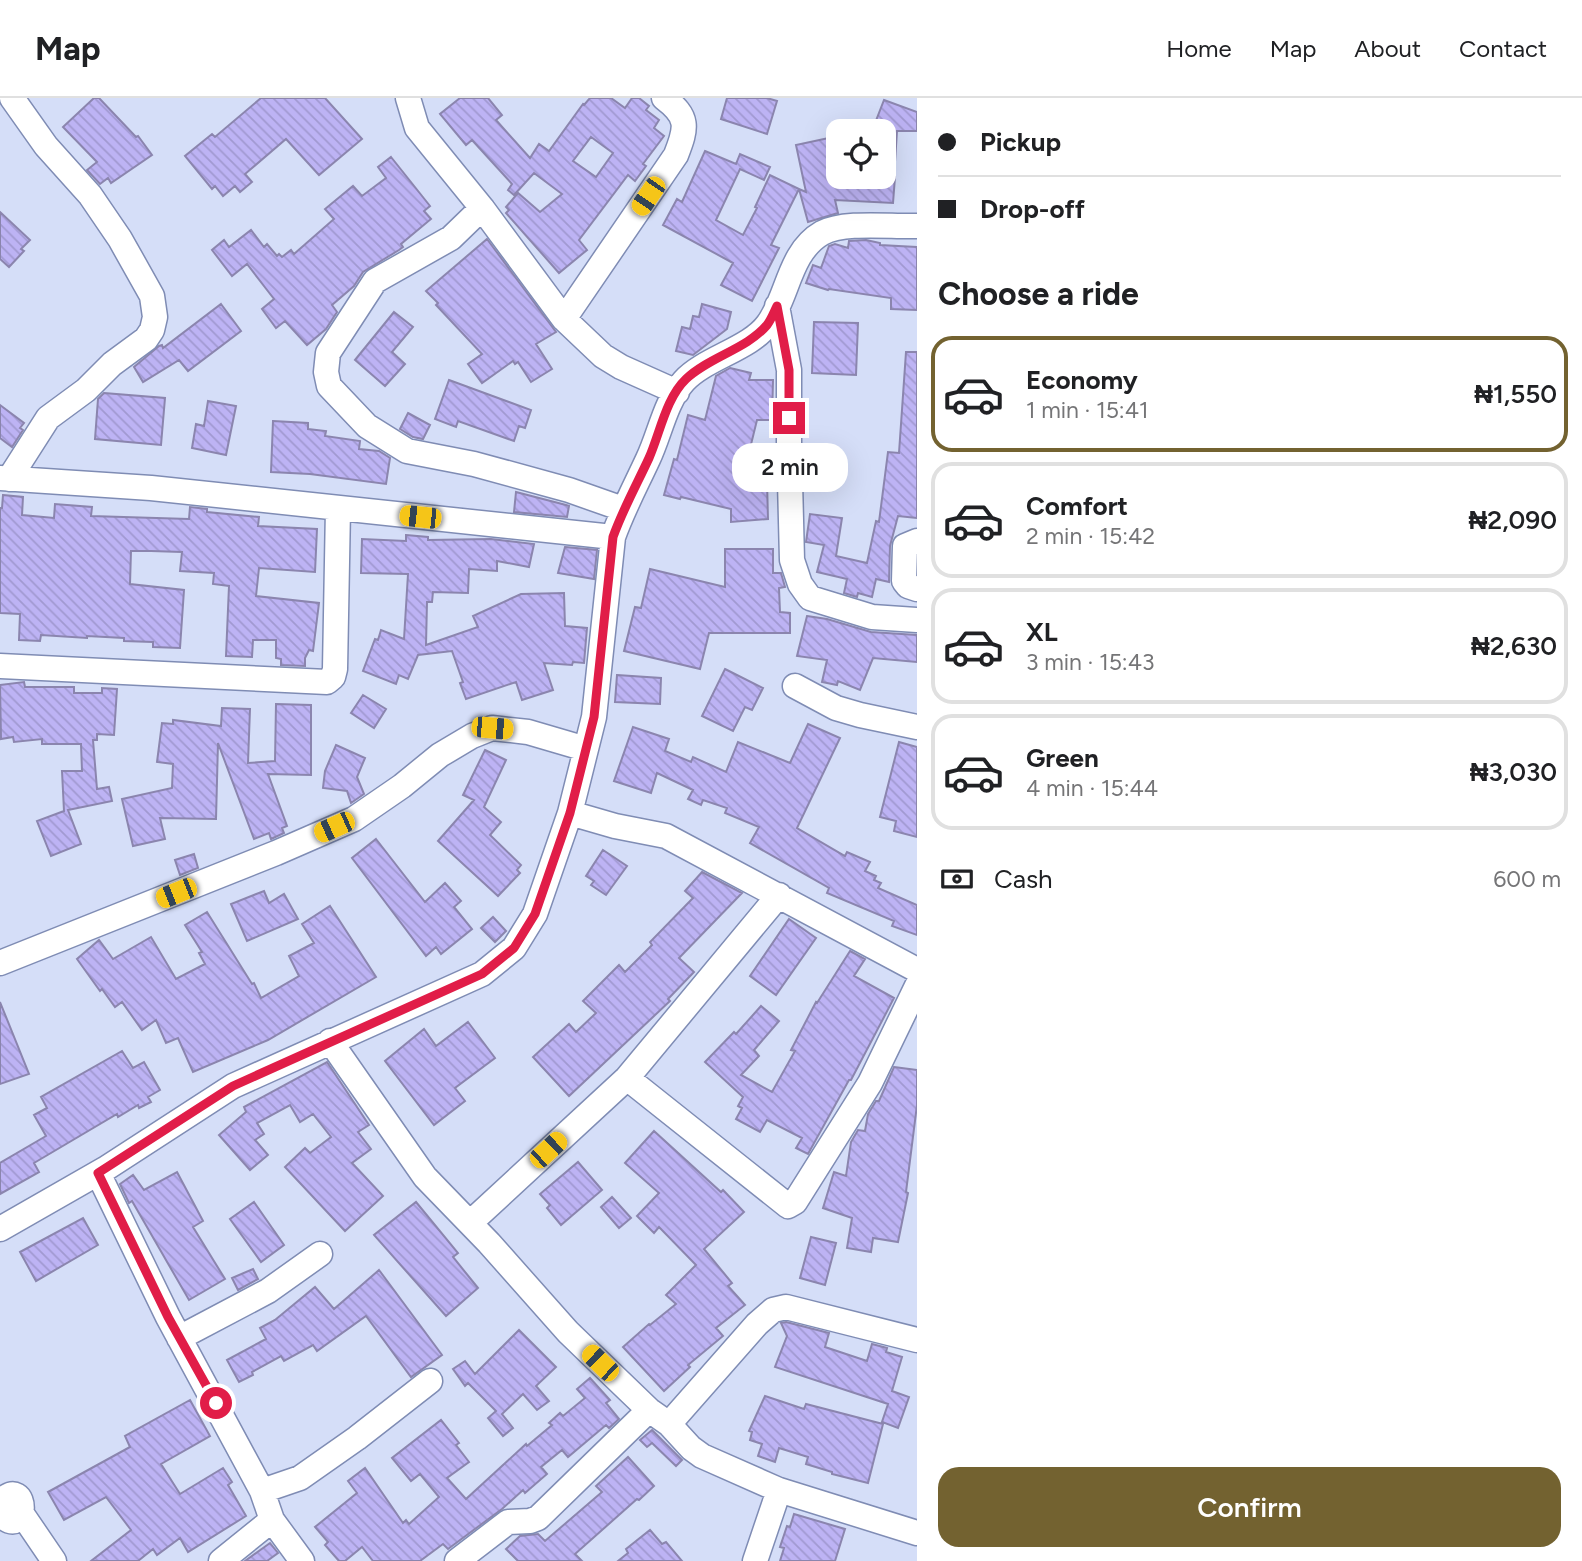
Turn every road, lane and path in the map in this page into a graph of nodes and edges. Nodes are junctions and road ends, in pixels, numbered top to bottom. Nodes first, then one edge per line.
1 (408, 98) edge
2 (664, 98) edge
3 (14, 105) edge
4 (482, 208) junction
5 (917, 226) edge
6 (777, 306) junction
7 (564, 318) junction
8 (677, 392) junction
9 (4, 479) edge
10 (338, 508) junction
11 (623, 509) junction
12 (613, 537) junction
13 (917, 541) edge
14 (917, 589) edge
15 (917, 620) edge
16 (0, 666) edge
17 (795, 686) dead end
18 (917, 727) edge
19 (586, 749) junction
20 (570, 813) junction
21 (779, 895) junction
22 (0, 963) edge
23 (917, 970) edge
24 (917, 986) edge
25 (330, 1041) junction
26 (627, 1078) junction
27 (98, 1173) junction
28 (470, 1223) junction
29 (0, 1229) edge
30 (320, 1254) dead end
31 (179, 1338) junction
32 (917, 1340) edge
33 (430, 1381) dead end
34 (649, 1410) junction
35 (669, 1424) junction
36 (779, 1490) junction
37 (262, 1491) junction
38 (6, 1500) edge
39 (272, 1520) junction
40 (917, 1533) edge
41 (54, 1561) edge
42 (221, 1561) edge
43 (302, 1561) edge
44 (457, 1561) edge
45 (755, 1561) edge

1 - 4 street
2 - 7 street
3 - 9 street
4 - 7 street
4 - 11 street
5 - 6 street
6 - 8 street
6 - 15 street
7 - 8 street
8 - 11 street
9 - 10 street
10 - 12 street
10 - 16 street
11 - 12 street
12 - 19 street
13 - 14 street
17 - 18 street
19 - 20 street
19 - 22 street
20 - 21 street
20 - 25 street
21 - 23 street
21 - 26 street
24 - 26 street
25 - 27 street
25 - 28 street
26 - 28 street
27 - 29 street
27 - 31 street
28 - 34 street
30 - 31 street
31 - 37 street
32 - 35 street
33 - 37 street
34 - 35 street
34 - 44 street
35 - 36 street
36 - 40 street
36 - 45 street
37 - 39 street
38 - 41 street
39 - 42 street
39 - 43 street

